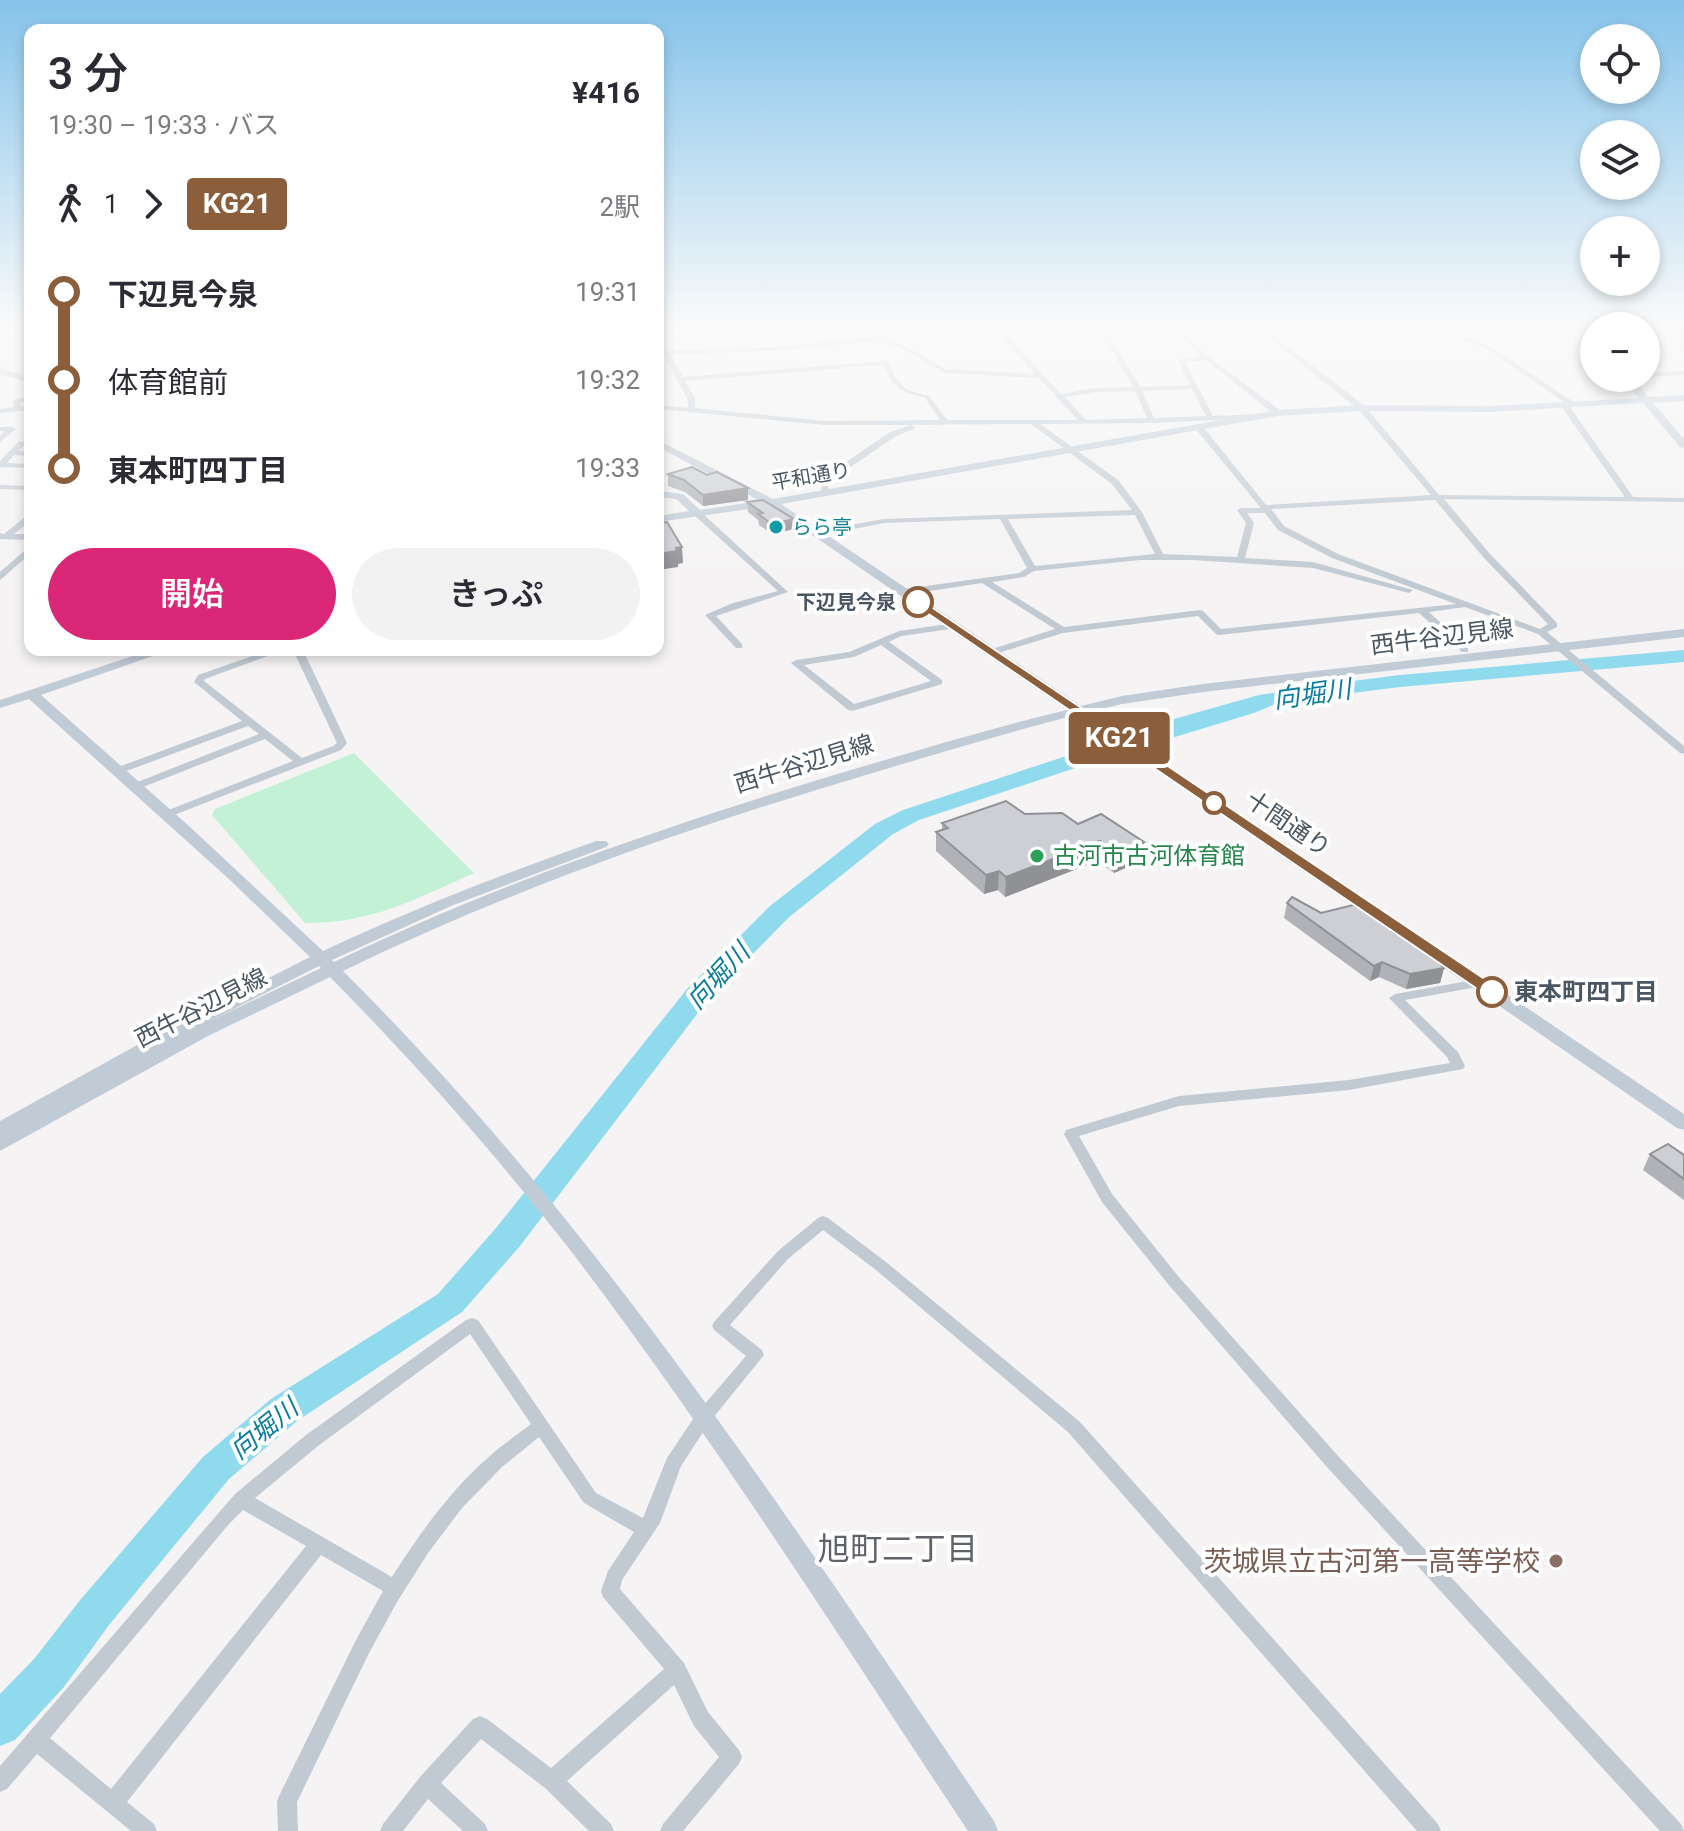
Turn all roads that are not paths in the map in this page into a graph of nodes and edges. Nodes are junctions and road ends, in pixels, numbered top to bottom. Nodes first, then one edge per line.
1 (697, 411) edge
2 (937, 411) edge
3 (1074, 411) edge
4 (1148, 411) edge
5 (1207, 411) edge
6 (1304, 411) edge
7 (1365, 411) edge
8 (1574, 411) edge
9 (1656, 411) edge
10 (1278, 413) joint
11 (1257, 416) junction
12 (1210, 417) junction
13 (1152, 421) junction
14 (1032, 422) junction
15 (1084, 422) junction
16 (945, 423) junction
17 (917, 424) junction
18 (1198, 426) junction
19 (0, 429) edge
20 (0, 440) edge
21 (24, 443) edge
22 (1684, 445) edge
23 (664, 446) edge
24 (0, 449) edge
25 (1069, 450) junction
26 (14, 451) junction
27 (24, 453) edge
28 (1, 466) edge
29 (24, 466) edge
30 (0, 487) edge
31 (24, 488) edge
32 (826, 494) junction
33 (664, 495) edge
34 (1437, 497) junction
35 (1630, 498) junction
36 (1684, 500) edge
37 (773, 503) junction
38 (1268, 509) junction
39 (1138, 512) junction
40 (697, 513) junction
41 (664, 518) edge
42 (1003, 518) junction
43 (24, 521) edge
44 (818, 533) junction
45 (3, 536) edge
46 (24, 537) edge
47 (24, 555) edge
48 (1160, 556) junction
49 (1240, 561) junction
50 (1032, 569) junction
51 (0, 577) edge
52 (985, 581) junction
53 (1423, 591) junction
54 (904, 592) junction
55 (1464, 605) junction
56 (1421, 610) junction
57 (1684, 625) edge
58 (955, 626) junction
59 (1062, 630) junction
60 (1684, 633) edge
61 (884, 643) junction
62 (1553, 644) junction
63 (739, 646) dead end
64 (1465, 650) junction
65 (992, 652) junction
66 (146, 656) edge
67 (262, 656) edge
68 (301, 656) edge
69 (32, 694) junction
70 (0, 704) edge
71 (1072, 706) junction
72 (249, 722) junction
73 (266, 735) junction
74 (1684, 751) edge
75 (301, 762) junction
76 (117, 771) junction
77 (134, 787) junction
78 (165, 815) junction
79 (327, 963) junction
80 (1479, 983) junction
81 (1684, 1123) edge
82 (0, 1129) edge
83 (0, 1144) edge
84 (703, 1418) junction
85 (541, 1426) junction
86 (241, 1499) junction
87 (646, 1529) junction
88 (319, 1543) junction
89 (394, 1588) junction
90 (677, 1670) junction
91 (37, 1741) junction
92 (552, 1781) junction
93 (0, 1782) edge
94 (427, 1784) junction
95 (113, 1803) junction
96 (147, 1831) edge
97 (288, 1831) edge
98 (390, 1831) edge
99 (478, 1831) edge
100 (604, 1831) edge
101 (670, 1831) edge
102 (984, 1831) edge
103 (1431, 1831) edge
104 (1674, 1831) edge

1 - 17 street
2 - 16 street
3 - 15 street
4 - 13 street
5 - 12 street
6 - 10 street, 平和通り
7 - 34 street
8 - 35 street
9 - 22 street
10 - 11 street, 平和通り
11 - 12 street
11 - 18 street, 平和通り
12 - 13 street
13 - 15 street
14 - 15 street
14 - 16 street
14 - 25 street
16 - 17 street
17 - 32 street
18 - 25 street, 平和通り
18 - 38 street
19 - 20 street
21 - 26 street
23 - 37 street, 十間通り
24 - 26 street
25 - 32 street, 平和通り
25 - 39 street
26 - 27 street
26 - 28 street
28 - 29 street
30 - 31 street
32 - 37 street, 平和通り
33 - 40 street
34 - 35 street
34 - 38 street
34 - 62 street
35 - 36 street
37 - 40 street, 平和通り
37 - 44 street, 十間通り
38 - 49 street
38 - 53 street
39 - 42 street
39 - 48 street
40 - 41 street, 平和通り
40 - 63 street
42 - 44 street
42 - 50 street
43 - 45 street
44 - 54 street, 十間通り
45 - 46 street
47 - 51 street
48 - 49 street
48 - 50 street
49 - 53 street
50 - 52 street
52 - 54 street
52 - 59 street
53 - 55 street
54 - 58 street, 十間通り
55 - 56 street
55 - 62 street
56 - 59 street
56 - 64 street
57 - 62 street, 西牛谷辺見線
58 - 61 street
58 - 65 street, 十間通り
59 - 65 street
60 - 62 street, 西牛谷辺見線
61 - 61 street
62 - 64 street, 西牛谷辺見線
62 - 71 street, 西牛谷辺見線
62 - 74 street
64 - 71 street, 西牛谷辺見線
65 - 71 street, 十間通り
66 - 69 street
67 - 72 street
68 - 75 street
69 - 70 street
69 - 76 street
71 - 79 street, 西牛谷辺見線
71 - 80 street, 十間通り
72 - 73 street
72 - 76 street
73 - 75 street
73 - 77 street
75 - 78 street
76 - 77 street
77 - 78 street
78 - 79 street
79 - 82 street, 西牛谷辺見線
79 - 83 street, 西牛谷辺見線
79 - 84 street
80 - 81 street, 十間通り
80 - 104 street
84 - 87 street
84 - 102 street
84 - 103 street
85 - 86 street
85 - 87 street
85 - 89 street
86 - 88 street
86 - 91 street
87 - 90 street
88 - 89 street
88 - 95 street
89 - 97 street
90 - 92 street
90 - 101 street
91 - 93 street
91 - 95 street
92 - 94 street
92 - 100 street
94 - 98 street
94 - 99 street
95 - 96 street

